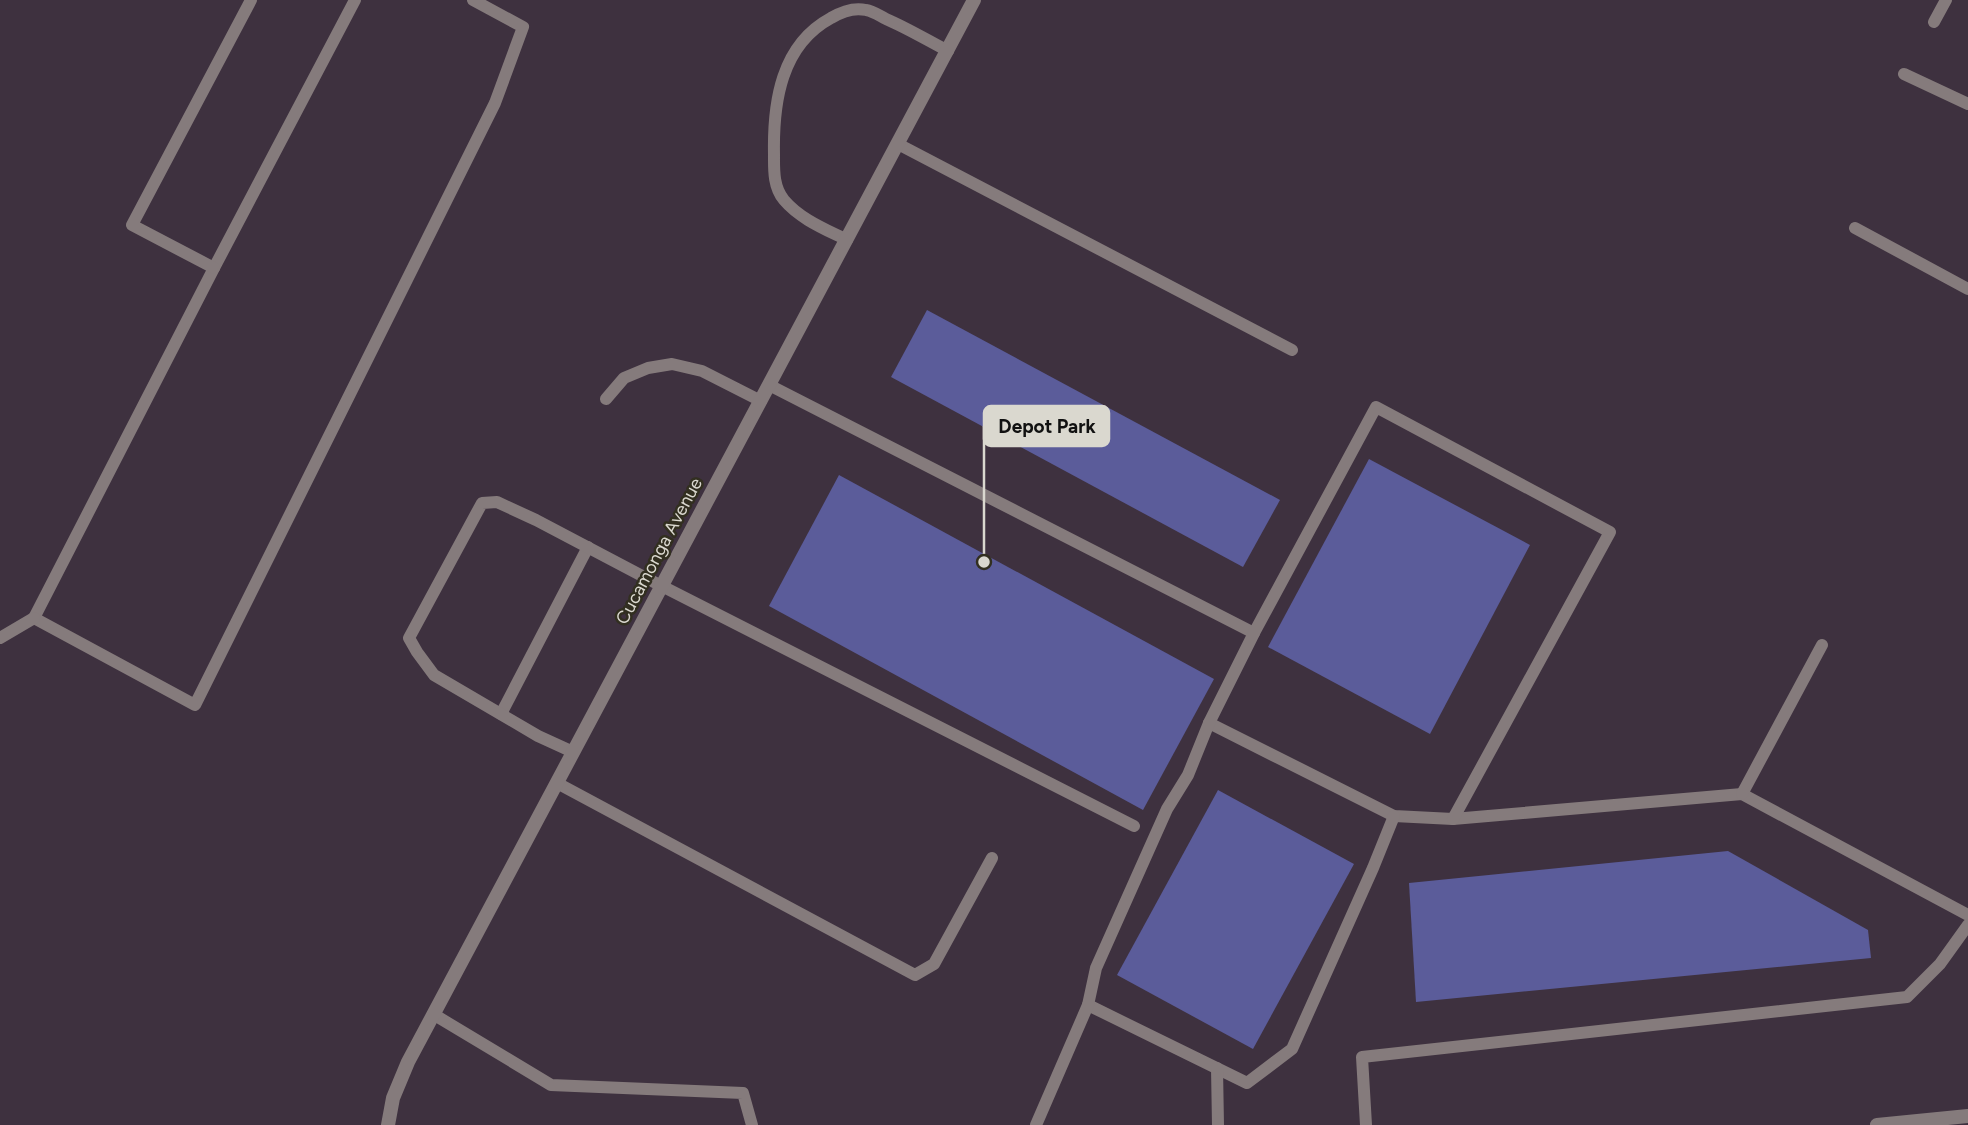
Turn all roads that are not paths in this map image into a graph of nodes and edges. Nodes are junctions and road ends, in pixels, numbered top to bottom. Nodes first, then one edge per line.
1 (251, 0) edge
2 (355, 0) edge
3 (473, 0) edge
4 (974, 0) edge
5 (1946, 0) edge
6 (1934, 22) dead end
7 (948, 51) junction
8 (1904, 74) dead end
9 (1968, 104) edge
10 (898, 144) junction
11 (1855, 228) dead end
12 (847, 240) junction
13 (214, 268) junction
14 (1968, 289) edge
15 (1292, 350) dead end
16 (769, 385) junction
17 (606, 398) dead end
18 (761, 401) junction
19 (587, 547) junction
20 (662, 586) junction
21 (34, 618) junction
22 (1254, 633) junction
23 (0, 639) edge
24 (1822, 645) dead end
25 (501, 714) junction
26 (1209, 723) junction
27 (573, 752) junction
28 (557, 783) junction
29 (1742, 794) junction
30 (1394, 816) junction
31 (1453, 819) junction
32 (1134, 827) dead end
33 (992, 858) dead end
34 (1968, 915) edge
35 (1968, 925) edge
36 (1088, 1005) junction
37 (433, 1014) junction
38 (1216, 1068) junction
39 (1968, 1116) edge
40 (388, 1125) edge
41 (752, 1125) edge
42 (1036, 1125) edge
43 (1218, 1125) edge
44 (1366, 1125) edge
45 (1877, 1125) edge
46 (1884, 1125) edge

1 - 13 lane
2 - 13 lane
3 - 21 lane
4 - 7 street, Cucamonga Avenue
5 - 6 lane
7 - 10 street, Cucamonga Avenue
7 - 12 lane
8 - 9 lane
10 - 12 street, Cucamonga Avenue
10 - 15 lane
11 - 14 lane
12 - 16 street, Cucamonga Avenue
13 - 21 lane
16 - 18 street, Cucamonga Avenue
16 - 22 lane
17 - 18 lane
18 - 20 street, Cucamonga Avenue
19 - 20 lane
19 - 25 lane
19 - 25 lane
20 - 27 street, Cucamonga Avenue
20 - 32 lane
21 - 23 lane
22 - 26 lane
22 - 31 lane
24 - 29 lane
25 - 27 lane
26 - 30 lane
26 - 36 lane
27 - 28 street, Cucamonga Avenue
28 - 33 lane
28 - 37 street, Cucamonga Avenue
29 - 31 lane
29 - 34 lane
30 - 31 lane
30 - 38 lane
35 - 44 lane
36 - 38 lane
36 - 42 lane
37 - 40 street, Cucamonga Avenue
37 - 41 lane
38 - 43 lane
39 - 46 street
45 - 46 street

